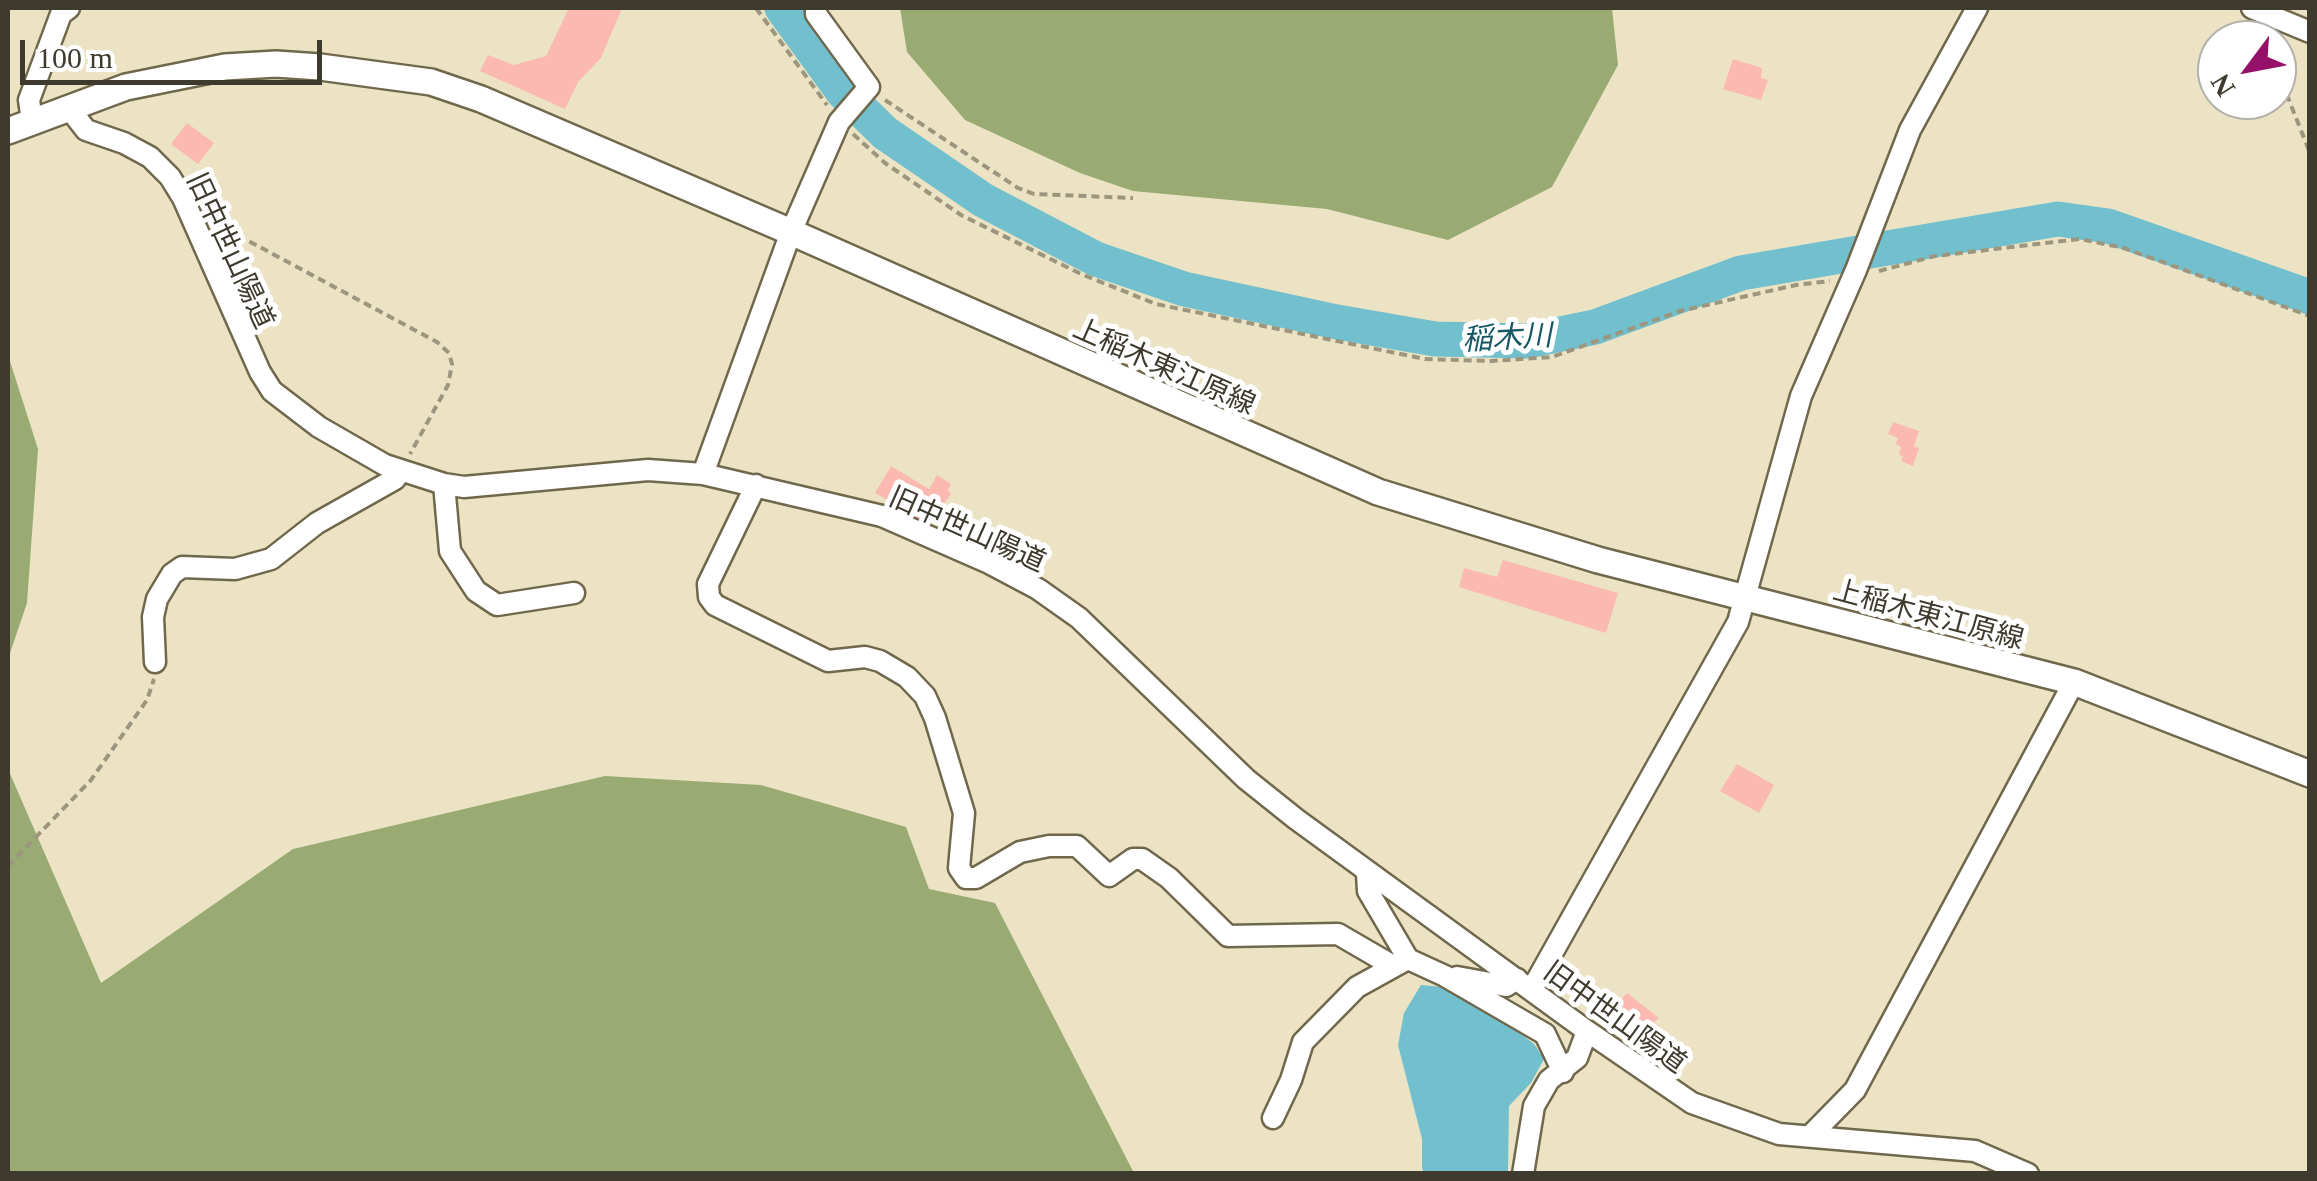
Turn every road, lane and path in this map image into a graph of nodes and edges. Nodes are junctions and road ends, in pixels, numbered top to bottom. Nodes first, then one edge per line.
1 (69, 8) edge
2 (756, 8) edge
3 (816, 8) edge
4 (1976, 8) edge
5 (2252, 8) edge
6 (2310, 32) edge
7 (867, 89) junction
8 (68, 107) junction
9 (841, 120) junction
10 (2297, 120) edge
11 (20, 126) edge
12 (2310, 153) edge
13 (1133, 198) dead end
14 (194, 224) junction
15 (791, 232) junction
16 (1854, 274) junction
17 (2310, 316) edge
18 (400, 472) junction
19 (703, 474) junction
20 (444, 484) junction
21 (756, 485) junction
22 (574, 594) dead end
23 (1747, 596) junction
24 (156, 662) joint
25 (2074, 682) junction
26 (2310, 774) edge
27 (8, 866) edge
28 (1367, 873) junction
29 (1400, 962) junction
30 (1444, 976) junction
31 (1525, 984) junction
32 (1587, 1031) junction
33 (1563, 1072) junction
34 (1273, 1118) dead end
35 (1810, 1135) junction
36 (1975, 1151) junction
37 (1523, 1174) edge
38 (1991, 1174) edge
39 (2028, 1174) edge

1 - 11 street
2 - 9 path
3 - 7 street
4 - 16 street
5 - 6 street
7 - 9 street
7 - 13 path
8 - 11 main road, 上稲木東江原線
8 - 14 street, 旧中世山陽道
8 - 15 main road, 上稲木東江原線
9 - 15 street
9 - 16 path
10 - 12 path
14 - 18 street, 旧中世山陽道
14 - 18 path
15 - 19 street
15 - 23 main road, 上稲木東江原線
16 - 17 path
16 - 23 street
18 - 20 street, 旧中世山陽道
18 - 24 street
19 - 20 street, 旧中世山陽道
19 - 21 street, 旧中世山陽道
20 - 22 street
21 - 28 street, 旧中世山陽道
21 - 29 street
23 - 25 main road, 上稲木東江原線
23 - 31 street
24 - 27 path
25 - 26 main road, 上稲木東江原線
25 - 35 street
28 - 29 street
28 - 31 street, 旧中世山陽道
29 - 30 street
29 - 34 street
30 - 31 street
30 - 33 street
31 - 32 street, 旧中世山陽道
32 - 33 street
32 - 35 street, 旧中世山陽道
33 - 37 street
35 - 36 street, 旧中世山陽道
36 - 38 street
36 - 39 street, 旧中世山陽道

